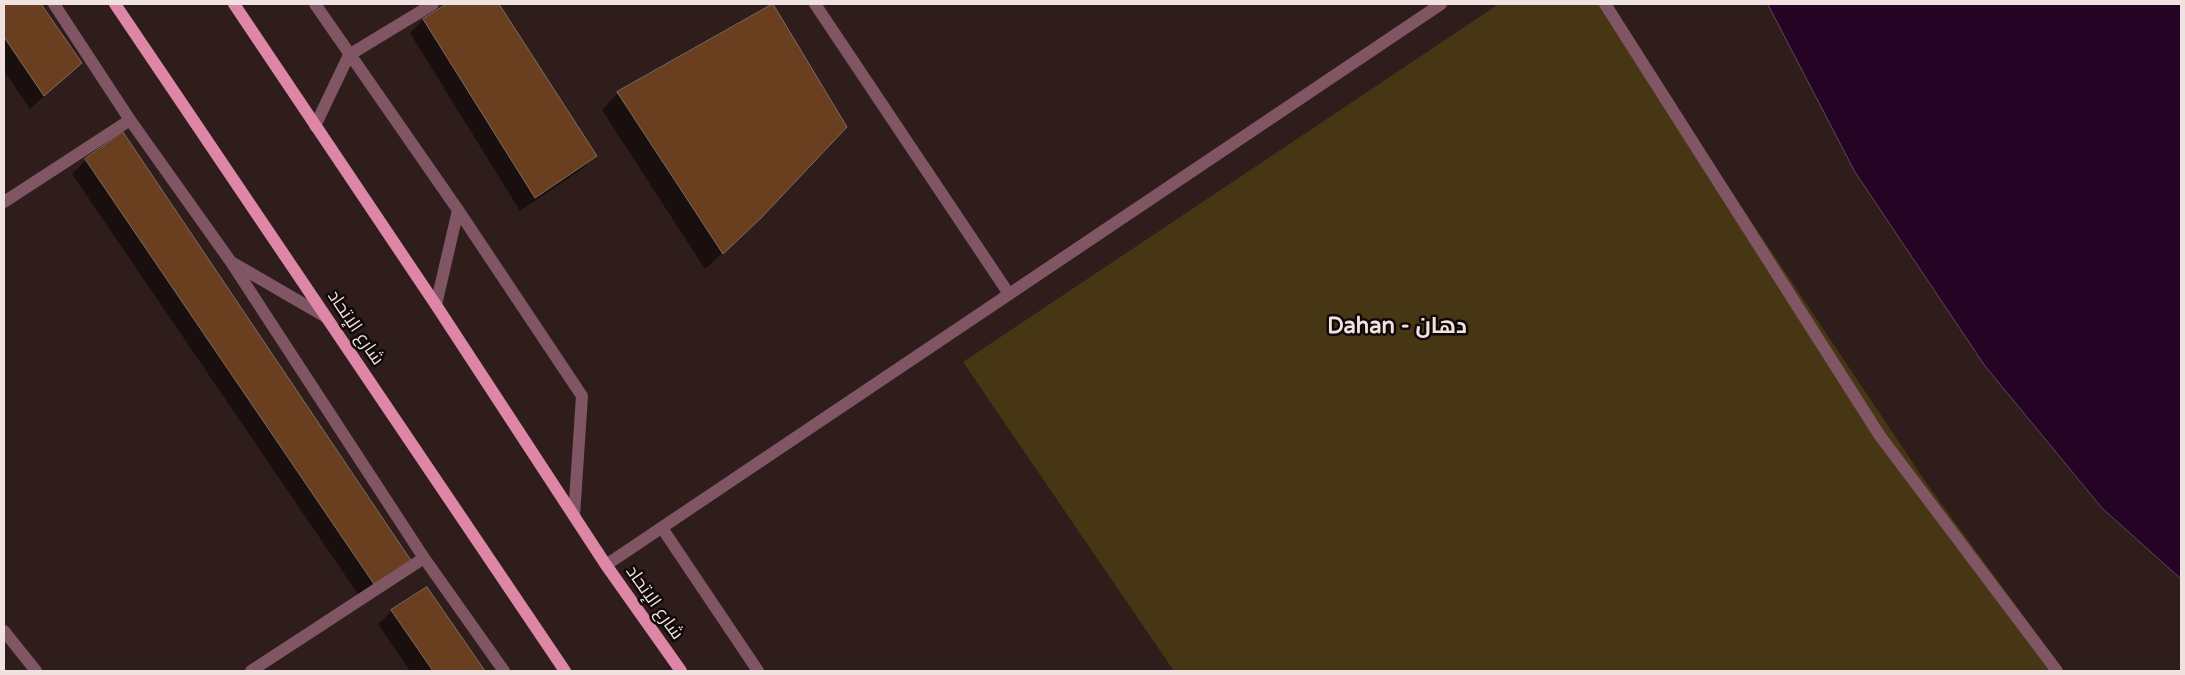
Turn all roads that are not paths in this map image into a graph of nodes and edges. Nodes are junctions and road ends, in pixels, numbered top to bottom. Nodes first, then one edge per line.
1 (54, 4) edge
2 (115, 4) edge
3 (234, 4) edge
4 (315, 4) edge
5 (433, 4) edge
6 (815, 4) edge
7 (1441, 4) edge
8 (1605, 4) edge
9 (349, 55) junction
10 (130, 120) junction
11 (315, 126) junction
12 (4, 202) edge
13 (458, 210) junction
14 (231, 262) junction
15 (1009, 294) junction
16 (436, 306) junction
17 (327, 317) junction
18 (574, 516) junction
19 (662, 528) junction
20 (424, 558) junction
21 (606, 565) junction
22 (4, 631) edge
23 (36, 671) edge
24 (250, 671) edge
25 (504, 671) edge
26 (566, 671) edge
27 (681, 671) edge
28 (758, 671) edge
29 (2057, 671) edge

1 - 10 street
2 - 17 main road, شارع الإتحاد
3 - 11 main road, شارع الإتحاد
4 - 9 street
5 - 9 street
6 - 15 street
7 - 15 street
8 - 29 street
9 - 11 street
9 - 13 street
10 - 12 street
10 - 14 street
11 - 16 main road, شارع الإتحاد
13 - 16 street
13 - 18 street
14 - 17 street
14 - 20 street
15 - 19 street
16 - 18 main road, شارع الإتحاد
17 - 26 main road, شارع الإتحاد
18 - 21 main road, شارع الإتحاد
19 - 21 street
19 - 28 street
20 - 24 street
20 - 25 street
21 - 27 main road, شارع الإتحاد
22 - 23 street

